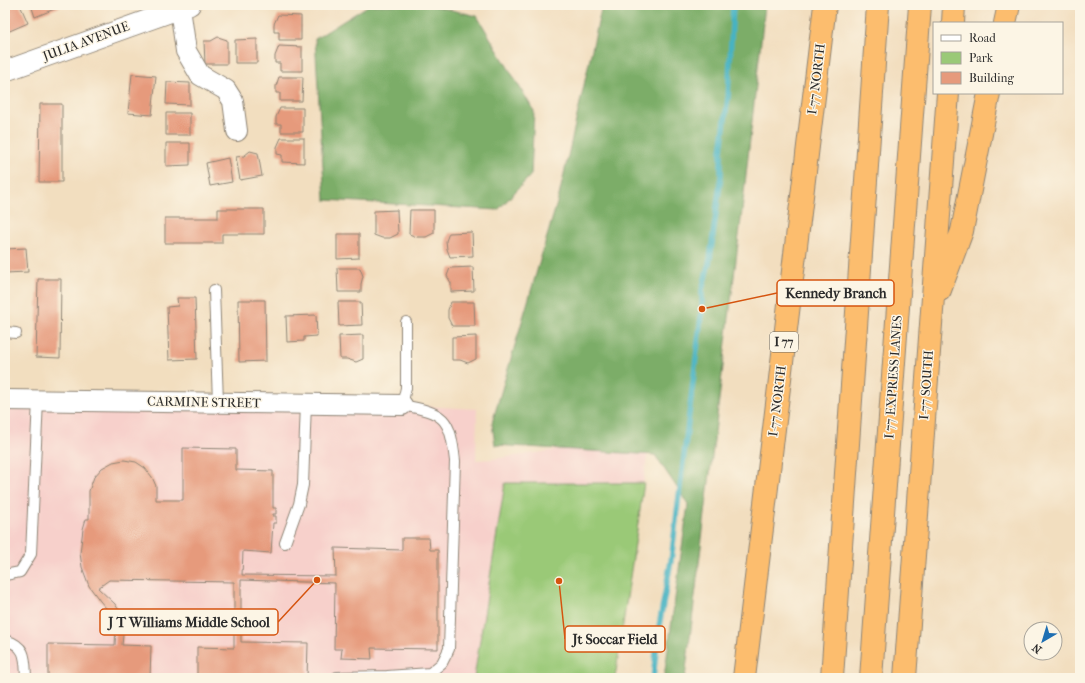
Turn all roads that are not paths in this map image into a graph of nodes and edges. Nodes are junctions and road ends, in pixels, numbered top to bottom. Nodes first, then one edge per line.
1 (825, 5) edge
2 (878, 5) edge
3 (920, 5) edge
4 (954, 5) edge
5 (1009, 5) edge
6 (185, 7) edge
7 (953, 22) edge
8 (1004, 22) edge
9 (5, 70) edge
10 (948, 94) edge
11 (989, 94) edge
12 (237, 131) dead end
13 (214, 290) dead end
14 (931, 315) junction
15 (406, 322) dead end
16 (5, 332) edge
17 (16, 333) dead end
18 (5, 400) edge
19 (38, 400) junction
20 (218, 402) junction
21 (306, 403) junction
22 (402, 405) junction
23 (285, 542) dead end
24 (5, 575) edge
25 (5, 640) edge
26 (26, 678) edge
27 (337, 678) edge
28 (744, 678) edge
29 (832, 678) edge
30 (871, 678) edge
31 (905, 678) edge

1 - 28 highway, I-77 NORTH / I 77
2 - 29 highway
3 - 30 highway, I 77 EXPRESS LANES
4 - 7 highway
5 - 8 highway
6 - 9 street, JULIA AVENUE
6 - 12 street
10 - 14 highway, I-77 SOUTH
11 - 14 highway
13 - 20 lane
14 - 31 highway, I-77 SOUTH
15 - 22 lane
16 - 17 lane
18 - 19 street, CARMINE STREET
19 - 20 street, CARMINE STREET
19 - 24 lane
20 - 21 street, CARMINE STREET
21 - 22 street, CARMINE STREET
21 - 23 lane
22 - 27 lane
25 - 26 lane

